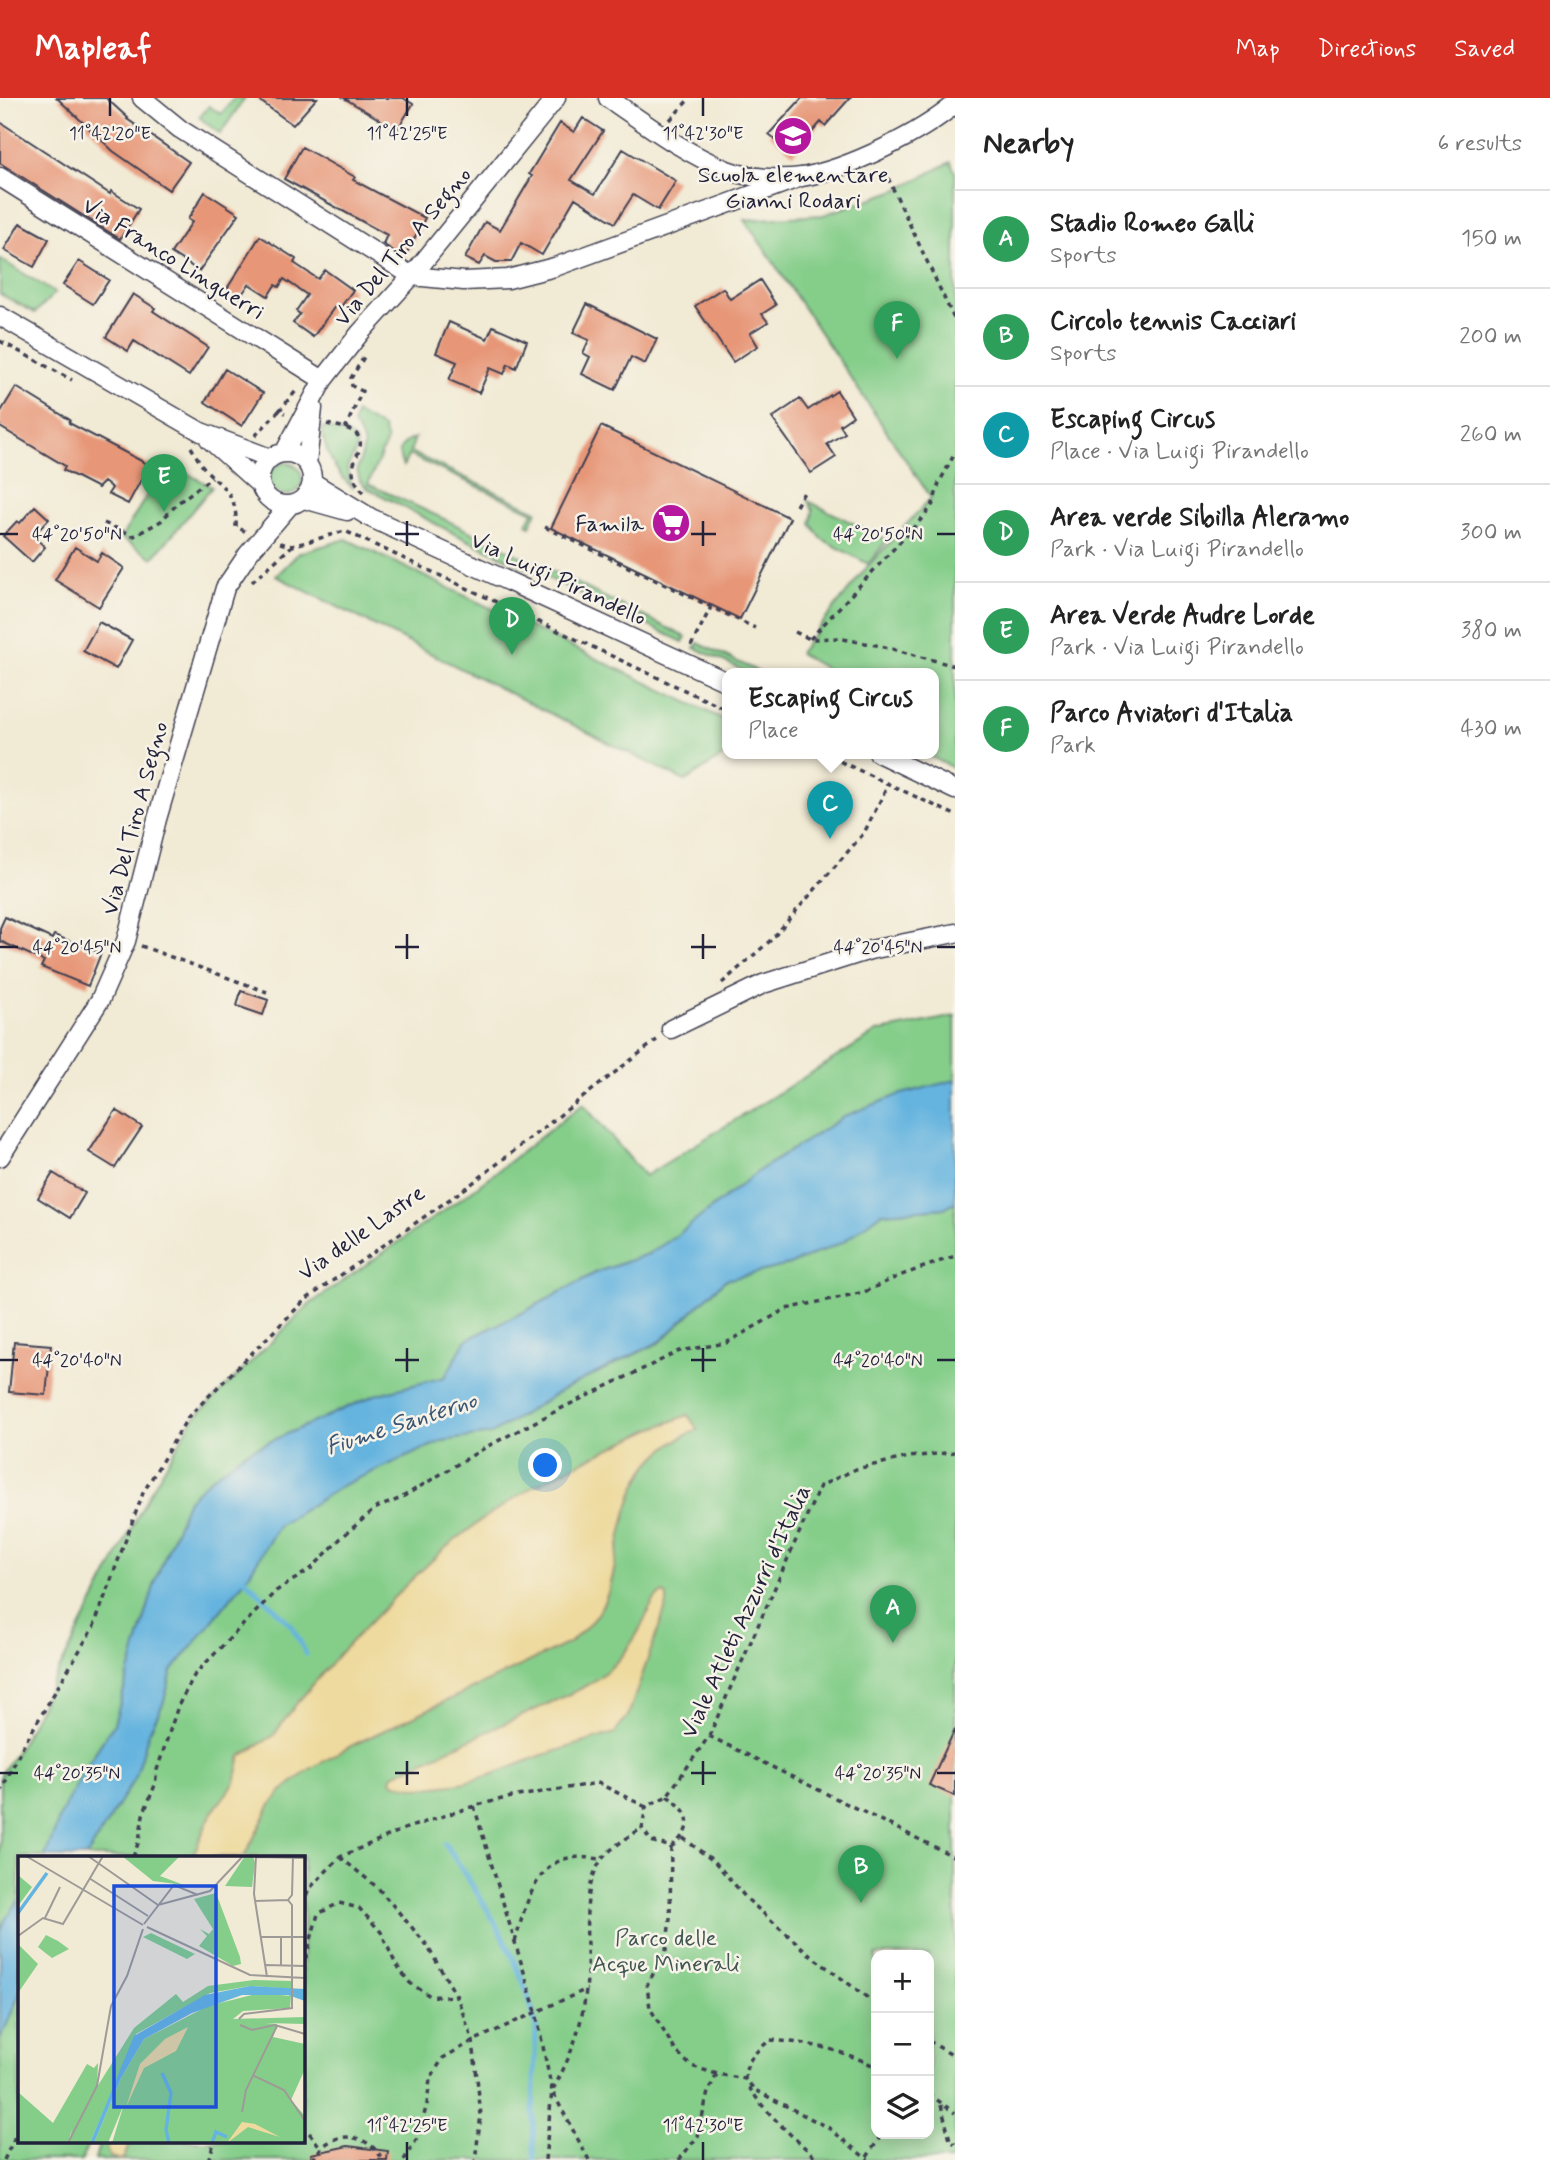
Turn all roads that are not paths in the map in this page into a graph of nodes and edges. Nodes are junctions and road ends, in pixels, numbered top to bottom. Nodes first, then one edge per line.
1 (142, 98) edge
2 (556, 98) edge
3 (608, 98) edge
4 (955, 104) edge
5 (0, 177) edge
6 (801, 177) junction
7 (412, 276) junction
8 (0, 316) edge
9 (319, 387) junction
10 (194, 436) junction
11 (277, 456) junction
12 (307, 463) junction
13 (312, 482) junction
14 (265, 493) junction
15 (297, 502) junction
16 (371, 518) junction
17 (258, 537) junction
18 (722, 680) edge
19 (890, 759) edge
20 (955, 790) edge
21 (955, 933) edge
22 (671, 1030) road end
23 (0, 1157) edge

1 - 7 street
2 - 7 street, Via Del Tiro A Segno
3 - 6 street
4 - 6 street
5 - 9 street, Via Franco Linguerri
6 - 7 street
7 - 9 street, Via Del Tiro A Segno
8 - 10 street, Via Luigi Pirandello
9 - 11 street, Via Del Tiro A Segno
9 - 12 street
10 - 11 street, Via Luigi Pirandello
10 - 14 street, Via Luigi Pirandello
11 - 12 street, Via Luigi Pirandello
11 - 14 street
12 - 13 street
13 - 15 street
13 - 16 street, Via Luigi Pirandello
14 - 15 street, Via Luigi Pirandello
14 - 17 street, Via Del Tiro A Segno
15 - 16 street, Via Luigi Pirandello
15 - 17 street, Via Del Tiro A Segno
16 - 18 street, Via Luigi Pirandello
17 - 23 street, Via Del Tiro A Segno
19 - 20 street
21 - 22 street

